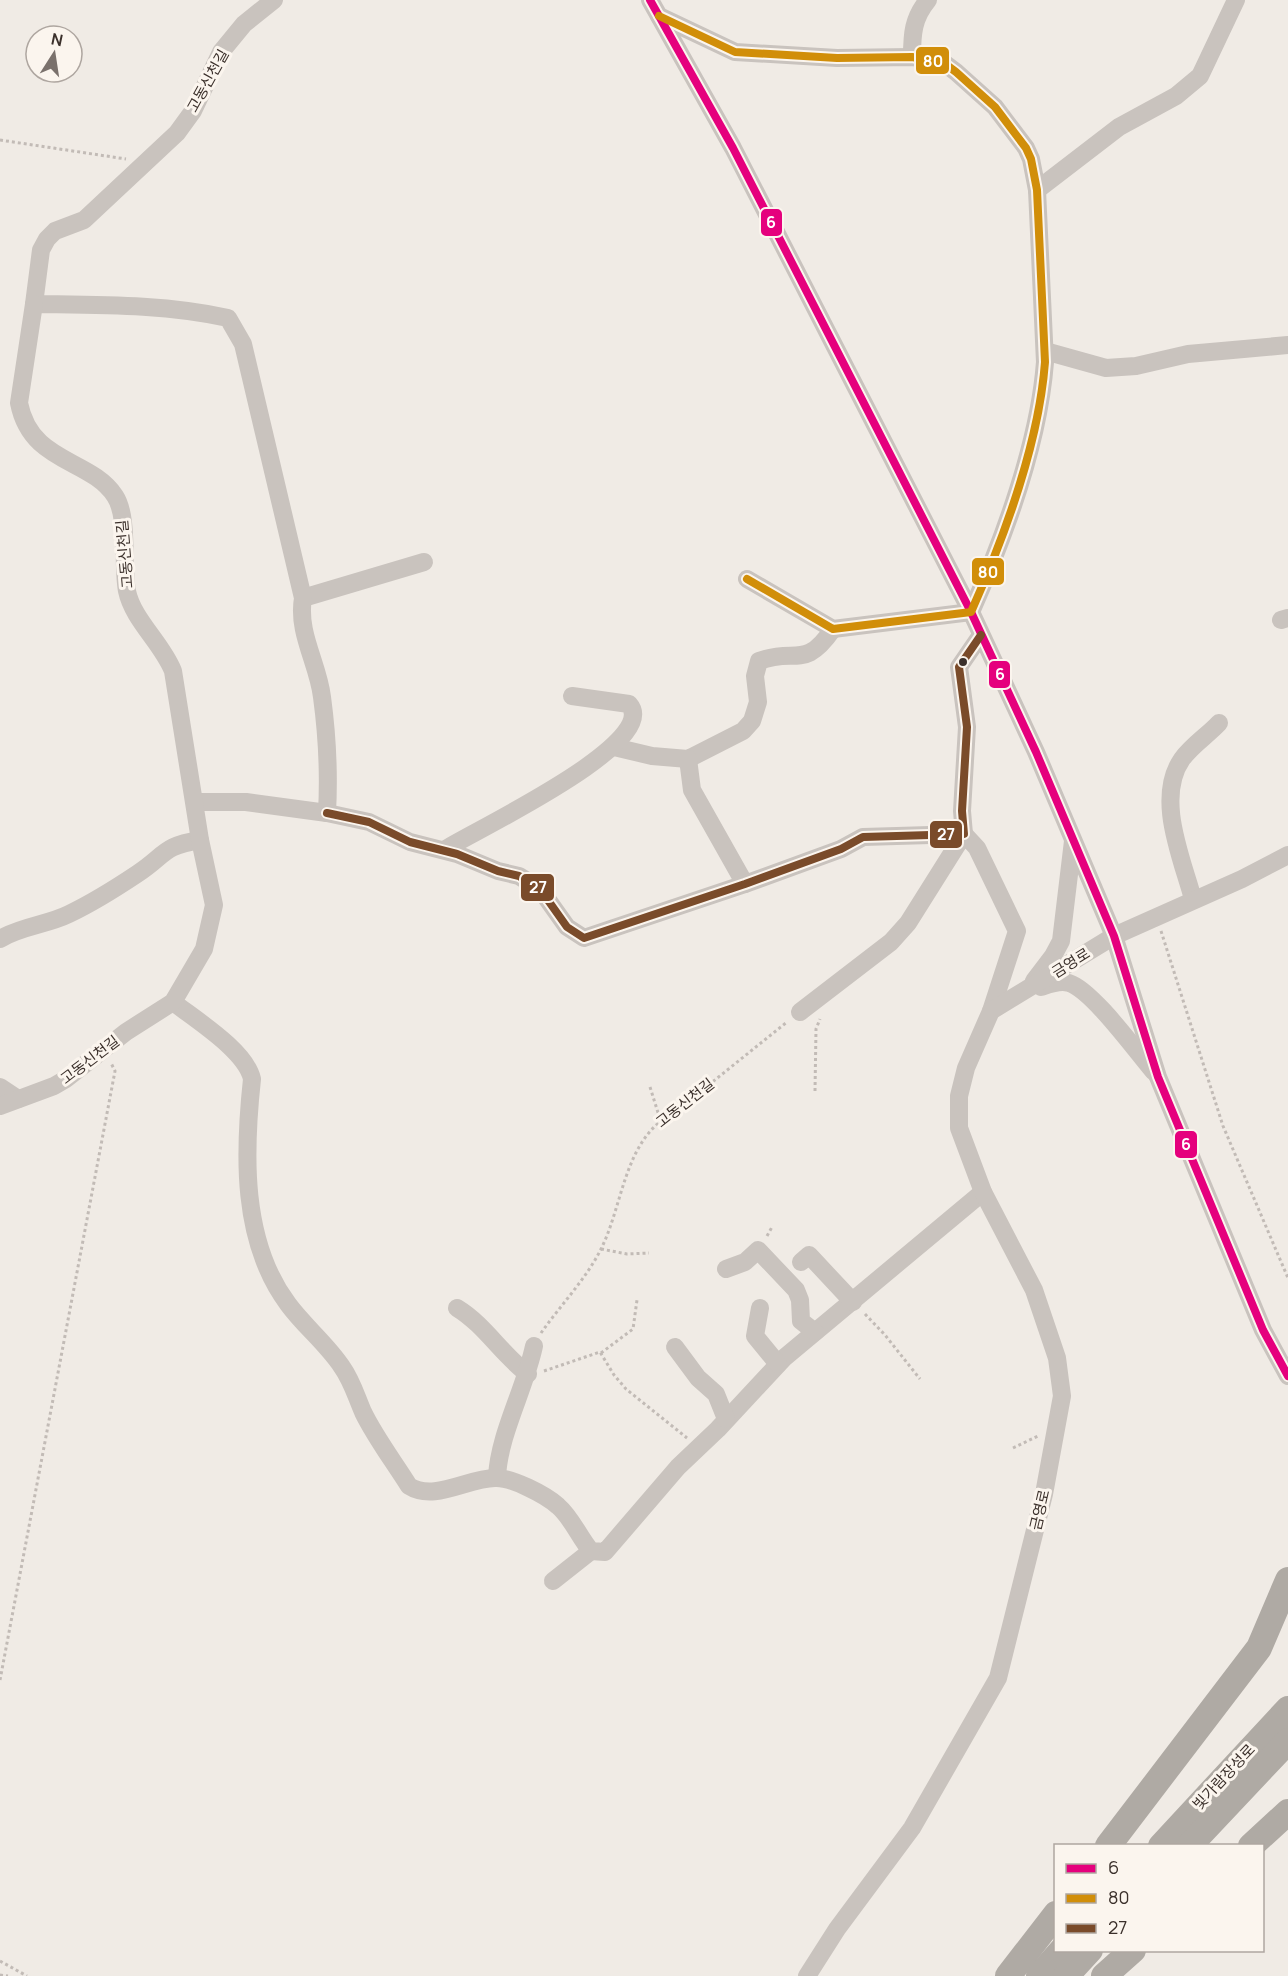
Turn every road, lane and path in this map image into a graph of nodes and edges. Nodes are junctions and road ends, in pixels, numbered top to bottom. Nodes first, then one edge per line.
1 (274, 0) edge
2 (928, 0) edge
3 (1236, 0) edge
4 (655, 8) edge
5 (912, 57) junction
6 (0, 140) edge
7 (144, 163) junction
8 (1037, 190) junction
9 (34, 304) junction
10 (1288, 345) edge
11 (1045, 351) junction
12 (424, 562) dead end
13 (747, 579) dead end
14 (303, 598) junction
15 (971, 612) junction
16 (833, 629) junction
17 (981, 635) junction
18 (572, 696) dead end
19 (1220, 723) dead end
20 (614, 747) junction
21 (688, 759) junction
22 (196, 802) junction
23 (327, 813) junction
24 (964, 834) junction
25 (200, 840) junction
26 (1073, 841) junction
27 (444, 850) junction
28 (1288, 855) edge
29 (745, 884) junction
30 (1193, 899) junction
31 (1157, 918) junction
32 (1114, 936) junction
33 (0, 939) edge
34 (1025, 991) junction
35 (173, 1002) junction
36 (991, 1011) junction
37 (800, 1012) joint
38 (816, 1041) dead end
39 (103, 1050) junction
40 (1158, 1077) junction
41 (0, 1087) edge
42 (650, 1087) dead end
43 (816, 1091) dead end
44 (18, 1099) junction
45 (0, 1106) edge
46 (660, 1119) junction
47 (984, 1192) junction
48 (601, 1249) junction
49 (649, 1253) dead end
50 (801, 1262) dead end
51 (726, 1269) dead end
52 (1288, 1278) edge
53 (637, 1300) dead end
54 (853, 1302) junction
55 (457, 1308) dead end
56 (760, 1308) dead end
57 (815, 1332) junction
58 (534, 1346) joint
59 (675, 1347) dead end
60 (601, 1353) junction
61 (778, 1364) junction
62 (528, 1374) junction
63 (1288, 1376) edge
64 (920, 1379) dead end
65 (726, 1419) junction
66 (1054, 1437) junction
67 (697, 1448) junction
68 (1013, 1449) dead end
69 (497, 1477) junction
70 (591, 1551) junction
71 (1288, 1580) edge
72 (553, 1581) dead end
73 (1288, 1615) edge
74 (1259, 1648) junction
75 (0, 1680) edge
76 (1288, 1709) edge
77 (1288, 1741) edge
78 (1288, 1812) edge
79 (1109, 1844) edge
80 (1162, 1844) edge
81 (1190, 1844) edge
82 (1252, 1844) edge
83 (1054, 1917) edge
84 (1060, 1952) edge
85 (1088, 1952) edge
86 (1131, 1952) edge
87 (0, 1961) edge
88 (0, 1975) edge
89 (8, 1976) edge
90 (27, 1976) edge
91 (807, 1976) edge
92 (1008, 1976) edge
93 (1039, 1976) edge
94 (1066, 1976) edge
95 (1104, 1976) edge

1 - 7 street, 고동신천길
2 - 5 street
3 - 8 street
4 - 5 street
4 - 15 street
5 - 8 street
6 - 7 path
7 - 9 street, 고동신천길
8 - 11 street
9 - 14 street
9 - 22 street, 고동신천길
10 - 11 street
11 - 15 street
12 - 14 street
13 - 16 street
14 - 23 street
15 - 16 street
15 - 17 street
16 - 21 street
17 - 24 street
17 - 26 street
18 - 20 street
19 - 30 street
20 - 21 street
20 - 27 street
21 - 29 street
22 - 23 street
22 - 25 street, 고동신천길
23 - 27 street
24 - 29 street
24 - 36 street, 금영로
24 - 37 street
25 - 33 street
25 - 35 street, 고동신천길
26 - 32 street
26 - 34 street
27 - 29 street
28 - 30 street, 금영로
30 - 31 street, 금영로
31 - 32 street, 금영로
31 - 52 path
32 - 34 street, 금영로
32 - 40 street
34 - 36 street, 금영로
34 - 40 street
35 - 39 street, 고동신천길
35 - 69 street
36 - 47 street, 금영로
37 - 46 path, 고동신천길
38 - 43 path
39 - 44 street, 고동신천길
39 - 75 path
40 - 63 street
41 - 44 street
42 - 46 path
44 - 45 street, 고동신천길
46 - 48 path, 고동신천길
47 - 54 street
47 - 66 street, 금영로
48 - 49 path
48 - 58 path, 고동신천길
50 - 54 street
51 - 57 street
53 - 60 path
54 - 57 street
54 - 64 path
55 - 62 street
56 - 61 street
57 - 61 street
58 - 62 street
59 - 65 street
60 - 62 path
60 - 67 path
61 - 65 street
62 - 69 street
65 - 67 street
66 - 68 path
66 - 91 street, 금영로
67 - 70 street
69 - 70 street
70 - 72 street
71 - 74 highway
73 - 74 highway
74 - 79 highway
76 - 80 highway, 빛가람장성로
77 - 81 highway, 빛가람장성로
78 - 82 highway
83 - 92 highway
84 - 93 highway
85 - 94 highway
86 - 95 highway
87 - 90 path
88 - 89 path

